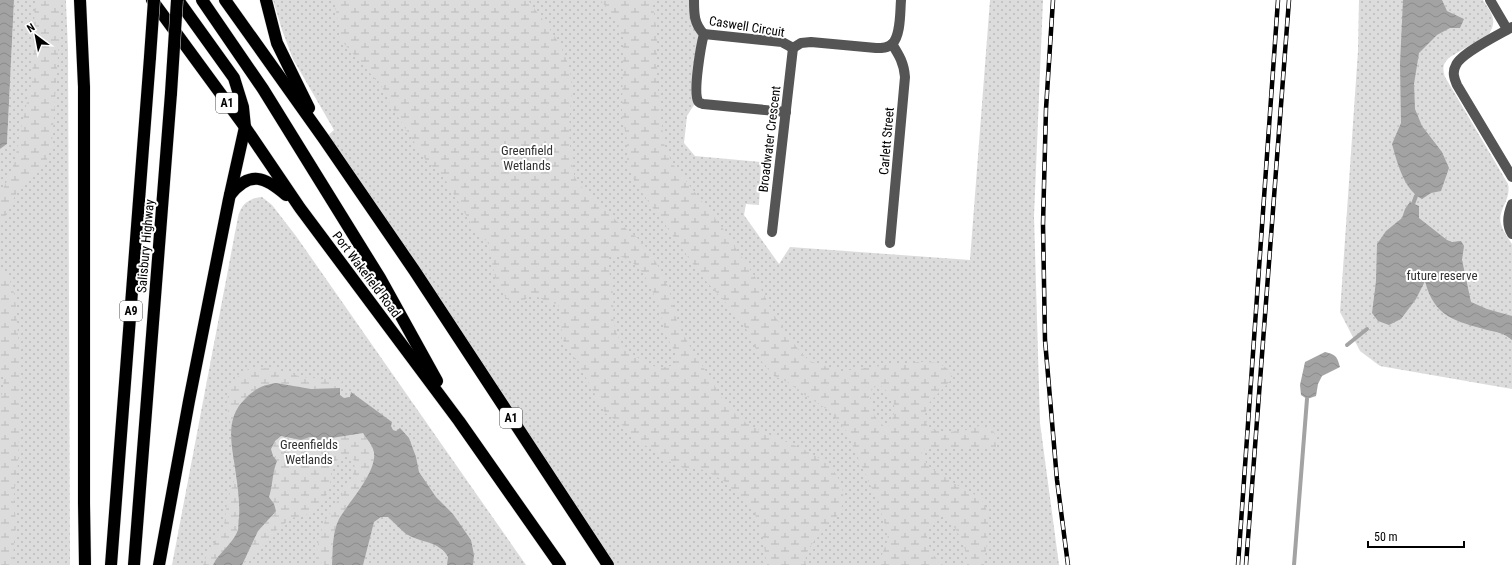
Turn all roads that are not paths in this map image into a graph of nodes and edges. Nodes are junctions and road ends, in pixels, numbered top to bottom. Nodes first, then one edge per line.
1 (80, 0) edge
2 (153, 0) edge
3 (178, 0) edge
4 (202, 0) edge
5 (225, 0) edge
6 (266, 0) edge
7 (694, 0) edge
8 (901, 0) edge
9 (1490, 0) edge
10 (1510, 28) edge
11 (704, 34) junction
12 (892, 44) junction
13 (793, 48) junction
14 (786, 112) junction
15 (245, 127) junction
16 (324, 139) junction
17 (1512, 177) edge
18 (230, 195) junction
19 (1512, 204) edge
20 (300, 208) junction
21 (772, 232) dead end
22 (1512, 234) edge
23 (890, 243) dead end
24 (459, 421) junction
25 (85, 565) edge
26 (112, 565) edge
27 (134, 565) edge
28 (160, 565) edge
29 (560, 565) edge
30 (608, 565) edge

1 - 25 highway
2 - 15 highway, Port Wakefield Road / A1
2 - 26 highway, Salisbury Highway / A9, bridge
3 - 15 highway
3 - 27 highway, Salisbury Highway / A9, bridge
4 - 24 highway
5 - 16 highway, A1
6 - 16 highway
7 - 11 street, Caswell Circuit
8 - 12 street
9 - 10 street
10 - 17 street
11 - 13 street, Caswell Circuit
11 - 14 street
12 - 13 street, Caswell Circuit
12 - 23 street, Carlett Street
13 - 14 street, Broadwater Crescent
14 - 21 street, Broadwater Crescent
15 - 18 highway
15 - 20 highway, Port Wakefield Road / A1
16 - 30 highway, A1
18 - 20 highway
18 - 28 highway
19 - 22 street
20 - 24 highway, Port Wakefield Road / A1
24 - 29 highway, Port Wakefield Road / A1

